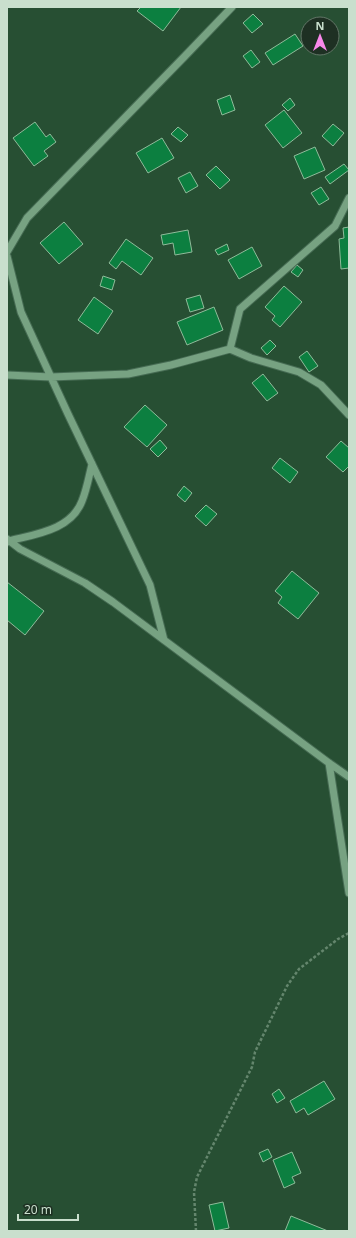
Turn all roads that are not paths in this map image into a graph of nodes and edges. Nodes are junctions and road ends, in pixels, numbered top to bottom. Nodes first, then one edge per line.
1 (232, 7) edge
2 (349, 198) edge
3 (7, 252) edge
4 (7, 256) edge
5 (230, 349) junction
6 (7, 375) edge
7 (51, 377) junction
8 (349, 415) edge
9 (92, 464) junction
10 (8, 541) edge
11 (164, 640) junction
12 (329, 763) junction
13 (349, 777) edge
14 (349, 893) edge

1 - 3 street
2 - 5 street
4 - 7 street
5 - 7 street
5 - 8 street
6 - 7 street
7 - 9 street
9 - 10 street
9 - 11 street
10 - 11 street
11 - 12 street
12 - 13 street
12 - 14 street

